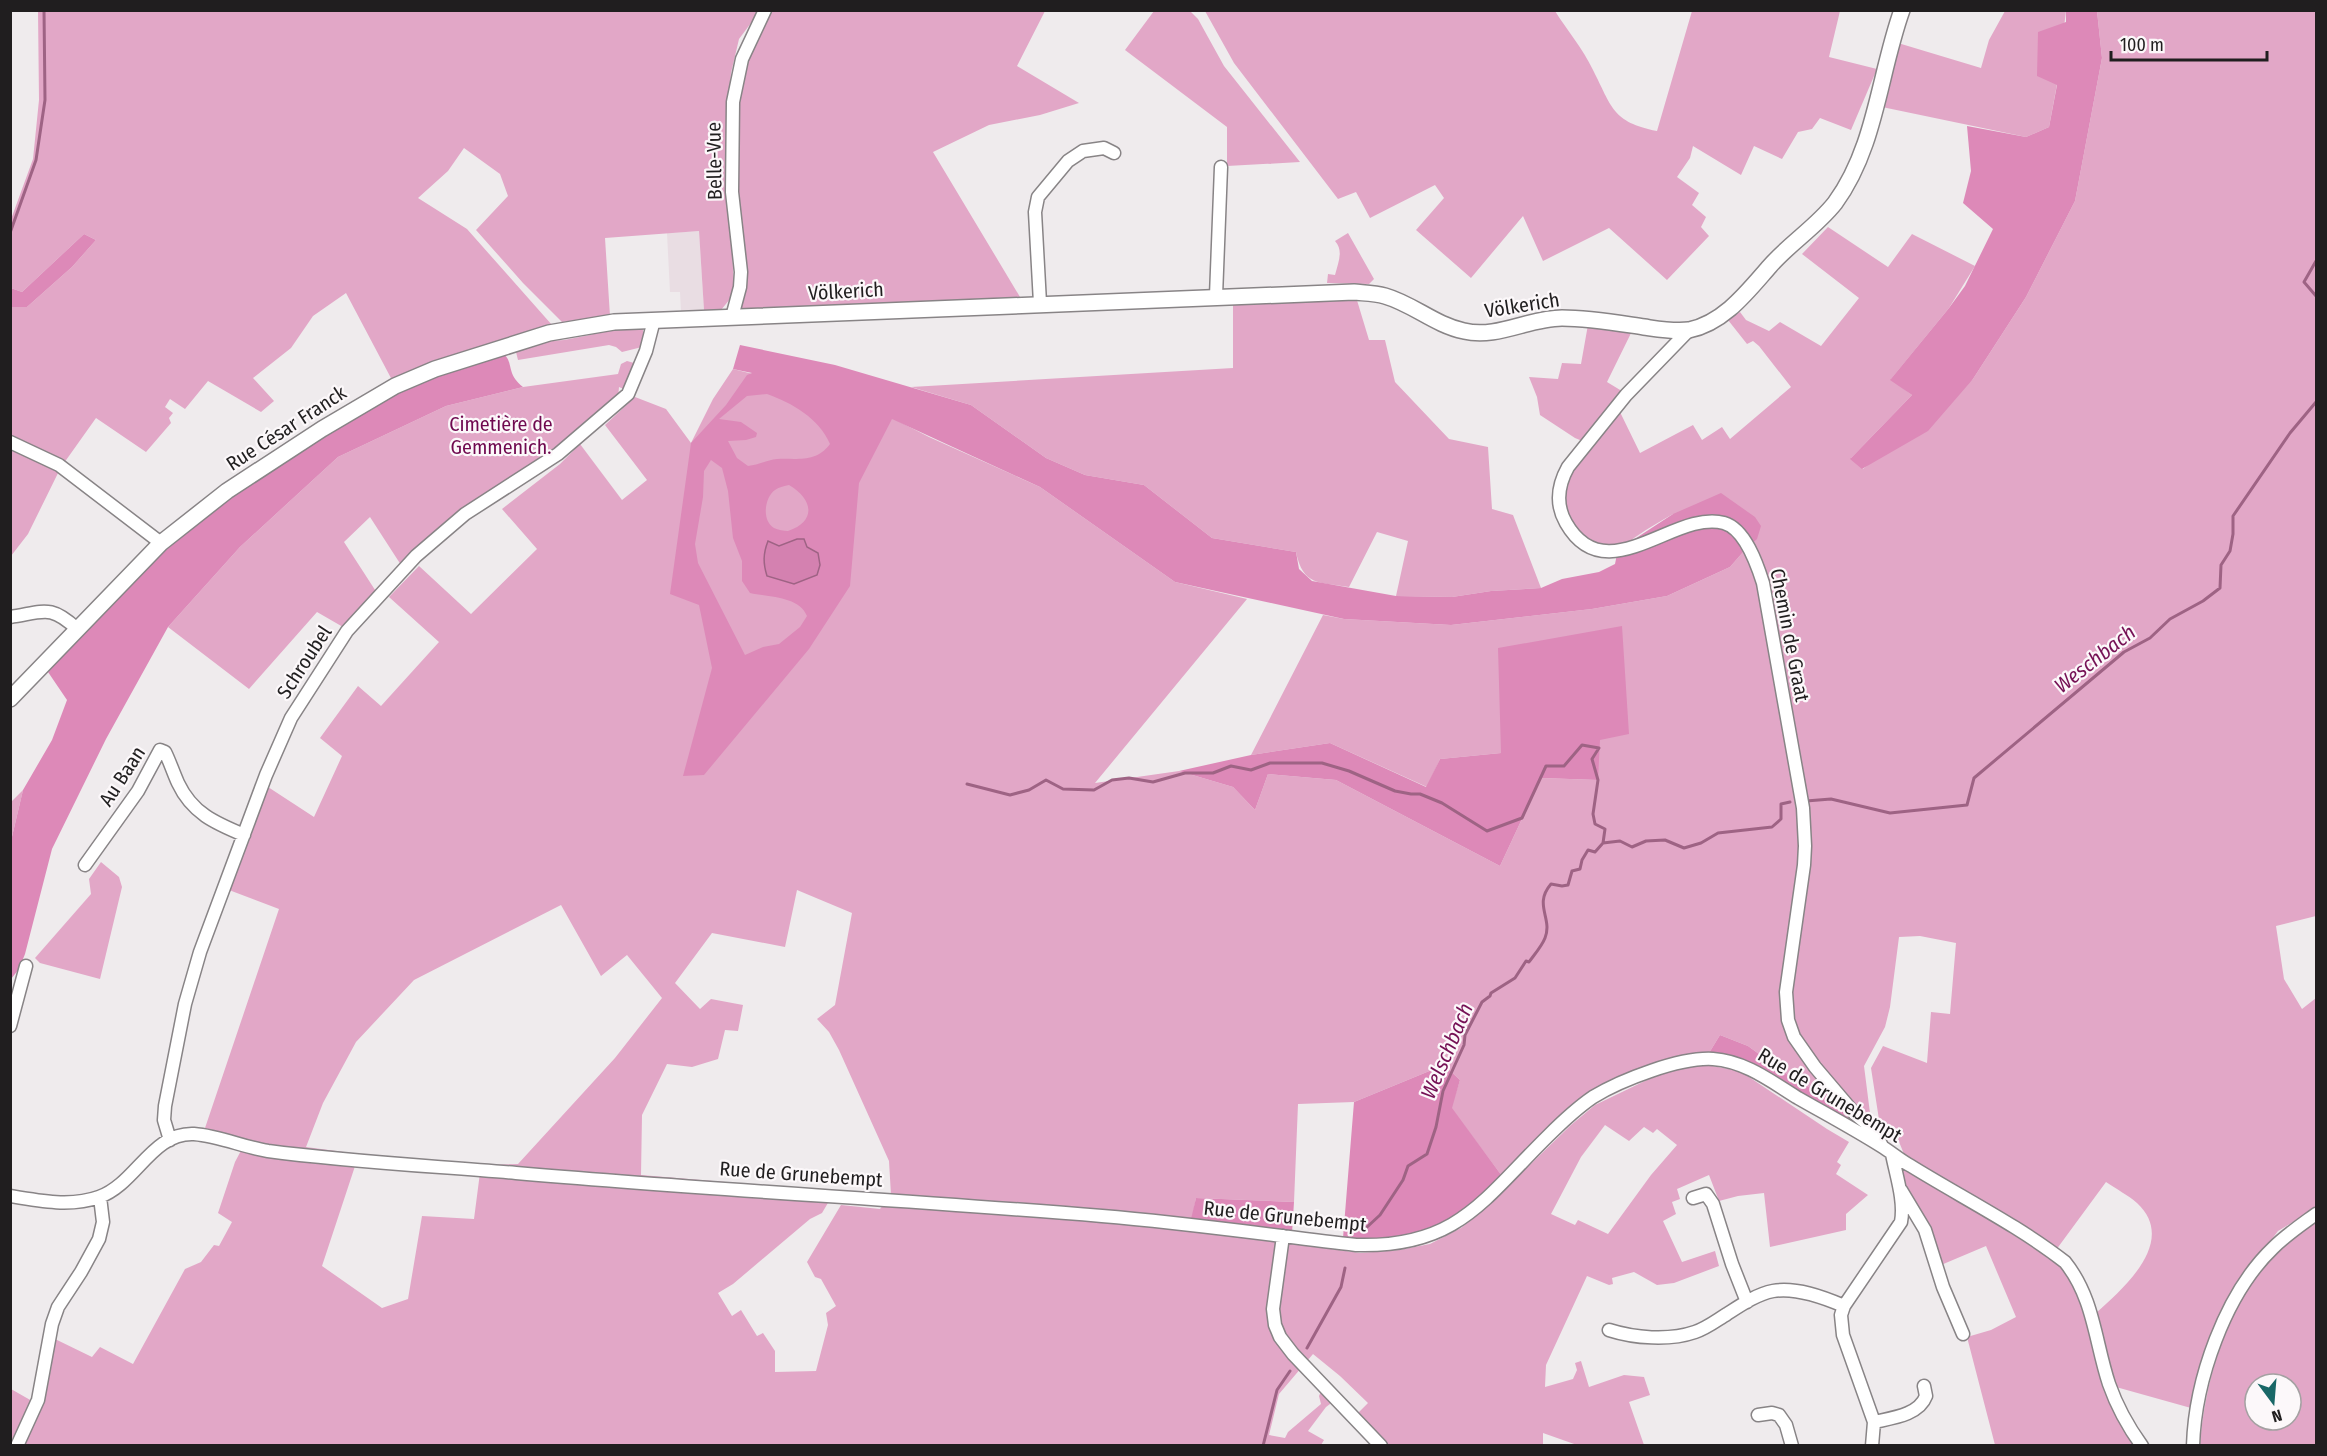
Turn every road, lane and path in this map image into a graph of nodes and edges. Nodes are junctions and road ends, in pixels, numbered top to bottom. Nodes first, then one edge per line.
1 (765, 10) edge
2 (1902, 10) edge
3 (1114, 153) dead end
4 (1221, 167) dead end
5 (1216, 296) junction
6 (1040, 303) junction
7 (732, 317) junction
8 (654, 320) junction
9 (1689, 330) junction
10 (10, 442) edge
11 (161, 543) junction
12 (10, 617) edge
13 (76, 629) junction
14 (10, 699) edge
15 (244, 835) junction
16 (85, 865) dead end
17 (26, 966) dead end
18 (10, 1026) edge
19 (170, 1140) junction
20 (1887, 1151) junction
21 (1899, 1186) junction
22 (10, 1196) edge
23 (100, 1197) junction
24 (1693, 1198) dead end
25 (2316, 1214) edge
26 (1283, 1236) junction
27 (1747, 1302) junction
28 (1844, 1306) junction
29 (1609, 1330) dead end
30 (1963, 1334) dead end
31 (1924, 1386) dead end
32 (1758, 1415) dead end
33 (1874, 1422) junction
34 (17, 1446) edge
35 (1381, 1446) edge
36 (1792, 1446) edge
37 (1872, 1446) edge
38 (2142, 1446) edge
39 (2193, 1446) edge

1 - 7 street, Belle-Vue
2 - 9 main road, Völkerich
3 - 6 street
4 - 5 street
5 - 6 main road, Völkerich
5 - 9 main road, Völkerich
6 - 7 main road, Völkerich
7 - 8 main road, Völkerich
8 - 11 main road, Rue César Franck
8 - 15 street, Schroubel
9 - 20 street, Chemin de Graat
10 - 11 street
11 - 13 main road, Rue César Franck
12 - 13 street
13 - 14 main road, Rue César Franck
15 - 16 street, Au Baan
15 - 19 street, Schroubel
17 - 18 street
19 - 23 street
19 - 26 street, Rue de Grunebempt
20 - 21 street
20 - 26 street, Rue de Grunebempt
20 - 38 street, Rue de Grunebempt
21 - 28 street
21 - 30 street
22 - 23 street
23 - 34 street
24 - 27 street
25 - 39 street
26 - 35 street
27 - 28 street
27 - 29 street
28 - 33 street
31 - 33 street
32 - 36 street
33 - 37 street

